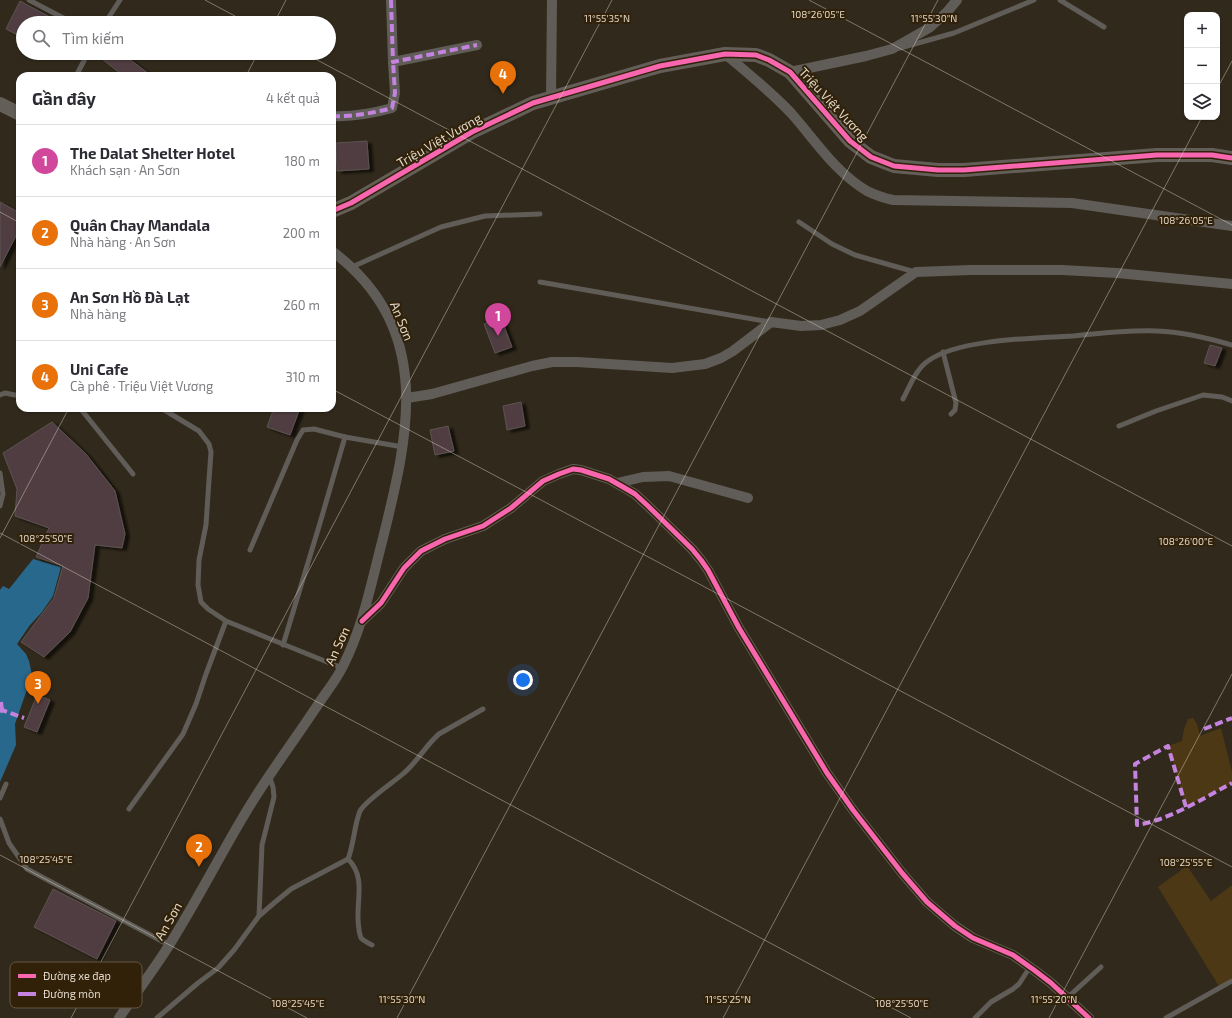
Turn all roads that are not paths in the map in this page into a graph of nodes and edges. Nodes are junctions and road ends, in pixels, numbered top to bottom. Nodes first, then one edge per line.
1 (29, 0) edge
2 (120, 0) edge
3 (391, 0) edge
4 (552, 0) edge
5 (957, 0) edge
6 (1034, 0) edge
7 (1060, 0) edge
8 (60, 16) edge
9 (110, 16) edge
10 (1104, 28) dead end
11 (477, 45) dead end
12 (892, 49) junction
13 (725, 54) junction
14 (84, 60) edge
15 (393, 62) junction
16 (78, 72) edge
17 (790, 72) junction
18 (550, 98) junction
19 (0, 104) edge
20 (16, 112) edge
21 (336, 116) edge
22 (1232, 158) edge
23 (336, 209) edge
24 (540, 214) dead end
25 (798, 222) dead end
26 (1232, 226) edge
27 (336, 254) edge
28 (352, 267) junction
29 (916, 272) junction
30 (540, 282) dead end
31 (1232, 284) edge
32 (771, 322) junction
33 (1232, 345) edge
34 (944, 352) junction
35 (0, 395) edge
36 (16, 395) edge
37 (406, 398) junction
38 (903, 399) dead end
39 (1232, 401) edge
40 (83, 412) edge
41 (167, 412) edge
42 (951, 414) dead end
43 (1119, 426) dead end
44 (345, 437) junction
45 (403, 447) junction
46 (0, 473) edge
47 (133, 474) dead end
48 (617, 483) junction
49 (748, 498) dead end
50 (0, 506) edge
51 (250, 550) dead end
52 (226, 621) junction
53 (362, 621) junction
54 (283, 645) junction
55 (342, 668) junction
56 (483, 709) dead end
57 (269, 775) junction
58 (6, 784) dead end
59 (0, 798) edge
60 (129, 809) dead end
61 (0, 819) edge
62 (348, 859) junction
63 (259, 916) junction
64 (169, 945) junction
65 (372, 945) dead end
66 (1101, 967) dead end
67 (1030, 968) junction
68 (1232, 981) edge
69 (142, 984) edge
70 (1067, 998) junction
71 (126, 1008) edge
72 (1085, 1017) edge
73 (119, 1018) edge
74 (157, 1018) edge
75 (976, 1018) edge
76 (1166, 1018) edge

1 - 8 lane
2 - 9 lane
3 - 15 street
4 - 18 street
5 - 12 street
6 - 12 lane
7 - 10 lane
11 - 15 street
12 - 17 street
13 - 17 street, Triệu Việt Vương
13 - 18 street, Triệu Việt Vương
13 - 26 street
14 - 16 lane
15 - 21 street
17 - 22 street, Triệu Việt Vương
18 - 23 street, Triệu Việt Vương
19 - 20 street
24 - 28 lane
25 - 29 lane
27 - 28 street, An Sơn
28 - 37 street, An Sơn
29 - 31 street
29 - 32 street
30 - 32 lane
32 - 37 street
33 - 34 lane
34 - 38 lane
34 - 42 lane
35 - 36 lane
37 - 45 street, An Sơn
39 - 43 lane
40 - 47 lane
41 - 52 lane
44 - 45 lane
44 - 51 lane
44 - 54 lane
45 - 53 street, An Sơn
46 - 50 lane
48 - 49 street
48 - 53 street
48 - 67 street
52 - 54 lane
52 - 60 lane
53 - 55 street, An Sơn
54 - 55 lane
55 - 57 street, An Sơn
56 - 62 lane
57 - 63 lane
57 - 64 street, An Sơn
58 - 59 lane
61 - 64 lane
62 - 63 lane
62 - 65 lane
63 - 74 lane
64 - 69 street, An Sơn
66 - 70 lane
67 - 70 street
67 - 75 lane
68 - 76 lane
70 - 72 street
71 - 73 street, An Sơn

